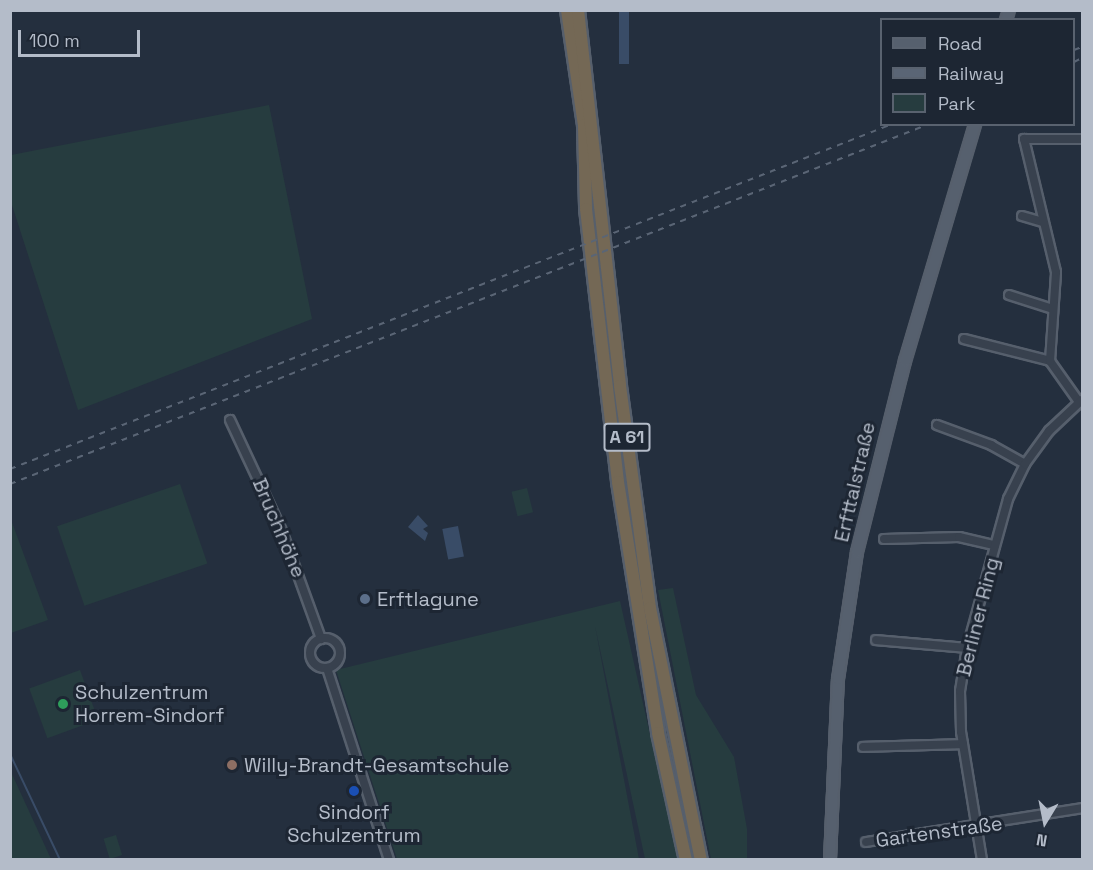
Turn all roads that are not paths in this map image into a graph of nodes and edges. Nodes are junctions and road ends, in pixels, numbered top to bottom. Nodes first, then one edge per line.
1 (567, 10) edge
2 (578, 10) edge
3 (974, 126) edge
4 (1083, 139) edge
5 (1022, 216) dead end
6 (1043, 222) junction
7 (1009, 295) dead end
8 (1053, 309) junction
9 (964, 339) dead end
10 (1050, 361) junction
11 (1081, 401) edge
12 (230, 420) dead end
13 (937, 425) dead end
14 (1025, 464) junction
15 (884, 539) dead end
16 (995, 545) junction
17 (321, 639) junction
18 (876, 640) dead end
19 (967, 648) junction
20 (327, 668) junction
21 (963, 744) junction
22 (863, 747) dead end
23 (1083, 808) edge
24 (975, 828) junction
25 (866, 842) dead end
26 (389, 860) edge
27 (686, 860) edge
28 (701, 860) edge
29 (830, 860) edge
30 (982, 860) edge

1 - 27 highway, A 61
2 - 28 highway, A 61
3 - 29 main road, Erfttalstraße
4 - 6 street
5 - 6 street
6 - 8 street
7 - 8 street
8 - 10 street
9 - 10 street
10 - 11 street
11 - 14 street, Berliner Ring
12 - 17 street, Bruchhöhe
13 - 14 street
14 - 16 street, Berliner Ring
15 - 16 street
16 - 19 street, Berliner Ring
17 - 20 street
17 - 20 street, Bruchhöhe
18 - 19 street
19 - 21 street, Berliner Ring
20 - 26 street
21 - 22 street
21 - 24 street, Berliner Ring
23 - 24 street, Gartenstraße
24 - 25 street, Gartenstraße
24 - 30 street, Berliner Ring

